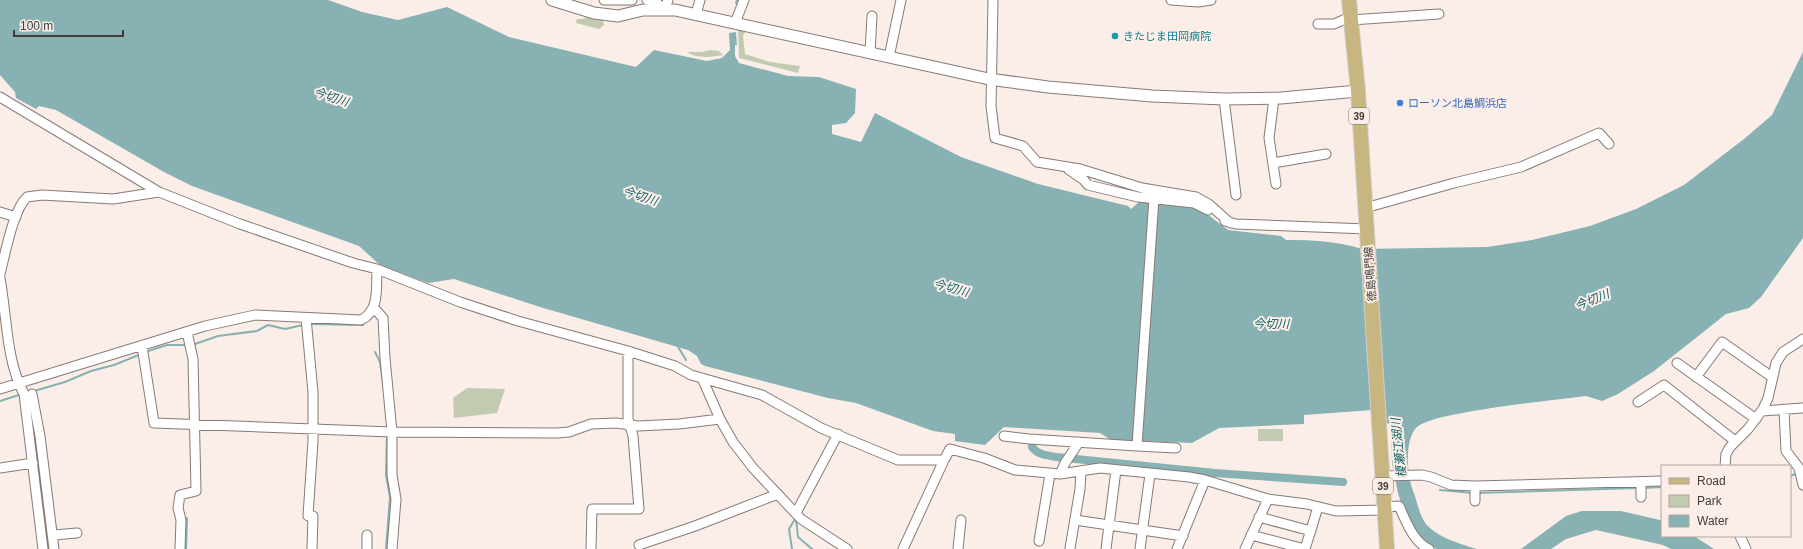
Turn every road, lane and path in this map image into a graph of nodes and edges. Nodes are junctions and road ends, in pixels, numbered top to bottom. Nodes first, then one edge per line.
1 (604, 0) edge
2 (632, 0) edge
3 (649, 0) edge
4 (700, 0) edge
5 (744, 0) edge
6 (901, 0) edge
7 (993, 0) edge
8 (1171, 0) edge
9 (1211, 0) edge
10 (1349, 0) edge
11 (557, 1) edge
12 (666, 5) edge
13 (696, 14) junction
14 (1439, 14) dead end
15 (872, 16) dead end
16 (1350, 19) junction
17 (735, 23) junction
18 (1318, 24) dead end
19 (870, 52) junction
20 (889, 57) junction
21 (991, 79) junction
22 (1358, 90) junction
23 (0, 97) edge
24 (1274, 98) junction
25 (1224, 99) junction
26 (1609, 144) dead end
27 (1326, 154) dead end
28 (1273, 163) junction
29 (1065, 168) junction
30 (1276, 184) dead end
31 (159, 192) junction
32 (1236, 195) dead end
33 (1154, 200) junction
34 (1366, 208) junction
35 (0, 212) edge
36 (16, 217) junction
37 (1230, 223) junction
38 (1367, 230) junction
39 (377, 269) junction
40 (0, 274) edge
41 (0, 278) edge
42 (374, 308) junction
43 (306, 322) junction
44 (187, 332) junction
45 (1803, 339) edge
46 (142, 351) junction
47 (628, 351) junction
48 (1676, 363) dead end
49 (1696, 377) junction
50 (1772, 377) junction
51 (702, 378) junction
52 (18, 382) junction
53 (0, 389) edge
54 (32, 394) dead end
55 (1638, 402) dead end
56 (1803, 408) edge
57 (1784, 410) junction
58 (1762, 411) junction
59 (1756, 419) junction
60 (718, 420) junction
61 (195, 424) junction
62 (630, 424) junction
63 (312, 429) junction
64 (389, 431) junction
65 (838, 434) junction
66 (1004, 436) dead end
67 (1735, 441) junction
68 (1079, 442) junction
69 (1137, 444) junction
70 (1176, 448) dead end
71 (944, 460) junction
72 (33, 464) junction
73 (1725, 465) edge
74 (0, 468) edge
75 (1116, 470) junction
76 (1081, 471) junction
77 (1801, 473) edge
78 (1050, 474) junction
79 (1060, 474) junction
80 (1150, 474) junction
81 (1386, 476) junction
82 (1205, 480) junction
83 (1661, 481) edge
84 (776, 495) junction
85 (1268, 499) junction
86 (1318, 507) junction
87 (1385, 509) junction
88 (796, 514) junction
89 (1260, 517) junction
90 (961, 520) dead end
91 (1075, 520) junction
92 (1109, 525) junction
93 (1143, 529) junction
94 (1311, 531) junction
95 (78, 533) dead end
96 (54, 535) junction
97 (367, 535) dead end
98 (1251, 535) junction
99 (1182, 536) junction
100 (1740, 537) edge
101 (1039, 541) dead end
102 (639, 545) dead end
103 (1070, 548) edge
104 (43, 549) edge
105 (54, 549) edge
106 (180, 549) edge
107 (312, 549) edge
108 (366, 549) edge
109 (392, 549) edge
110 (592, 549) edge
111 (847, 549) edge
112 (902, 549) edge
113 (958, 549) edge
114 (1106, 549) edge
115 (1140, 549) edge
116 (1177, 549) edge
117 (1244, 549) edge
118 (1305, 549) edge
119 (1387, 549) edge
120 (1429, 549) edge
121 (1746, 549) edge

1 - 2 street
3 - 12 street
4 - 13 street
5 - 17 street
6 - 20 street
7 - 21 street
8 - 9 street
10 - 16 main road, 徳島鳴門線 / 39
11 - 12 street
12 - 13 street
13 - 17 street
14 - 16 street
15 - 19 street
16 - 18 street
16 - 22 main road, 徳島鳴門線 / 39
17 - 19 street
19 - 20 street
20 - 21 street
21 - 25 street
21 - 29 street
22 - 24 street
22 - 34 main road, 徳島鳴門線 / 39
23 - 31 street
24 - 25 street
24 - 28 street
25 - 32 street
26 - 34 street
27 - 28 street
28 - 30 street
29 - 33 street
29 - 37 street
31 - 36 street
31 - 39 street
33 - 37 street
33 - 69 street
34 - 38 main road, 徳島鳴門線 / 39
35 - 36 street
36 - 40 street
37 - 38 street
38 - 81 main road, 徳島鳴門線 / 39
39 - 42 street
39 - 47 street
41 - 52 street
42 - 43 street
42 - 64 street
43 - 44 street
43 - 63 street
44 - 46 street
44 - 61 street
45 - 50 street
46 - 52 street
46 - 61 street
47 - 51 street
47 - 62 street
48 - 49 street
49 - 50 street
49 - 59 street
50 - 58 street
51 - 60 street
51 - 65 street
52 - 53 street
52 - 72 street
54 - 96 street
55 - 67 street
56 - 57 street
57 - 58 street
57 - 77 street
58 - 59 street
59 - 67 street
60 - 62 street
60 - 84 street
61 - 63 street
61 - 106 street
62 - 64 street
62 - 110 street
63 - 64 street
63 - 107 street
64 - 109 street
65 - 71 street
65 - 88 street
66 - 68 street
67 - 73 street
68 - 69 street
68 - 79 street
69 - 70 street
71 - 78 street
71 - 112 street
72 - 74 street
72 - 104 street
75 - 76 street
75 - 80 street
75 - 92 street
76 - 79 street
76 - 91 street
78 - 79 street
78 - 101 street
80 - 82 street
80 - 93 street
81 - 83 street
81 - 87 main road, 徳島鳴門線 / 39
82 - 85 street
82 - 99 street
84 - 88 street
84 - 102 street
85 - 86 street
85 - 89 street
86 - 87 street
86 - 94 street
87 - 119 main road, 徳島鳴門線 / 39
87 - 120 street
88 - 111 street
89 - 94 street
89 - 98 street
90 - 113 street
91 - 92 street
91 - 103 street
92 - 93 street
92 - 114 street
93 - 99 street
93 - 115 street
94 - 118 street
95 - 96 street
96 - 105 street
97 - 108 street
98 - 117 street
98 - 118 street
99 - 116 street
100 - 121 street

